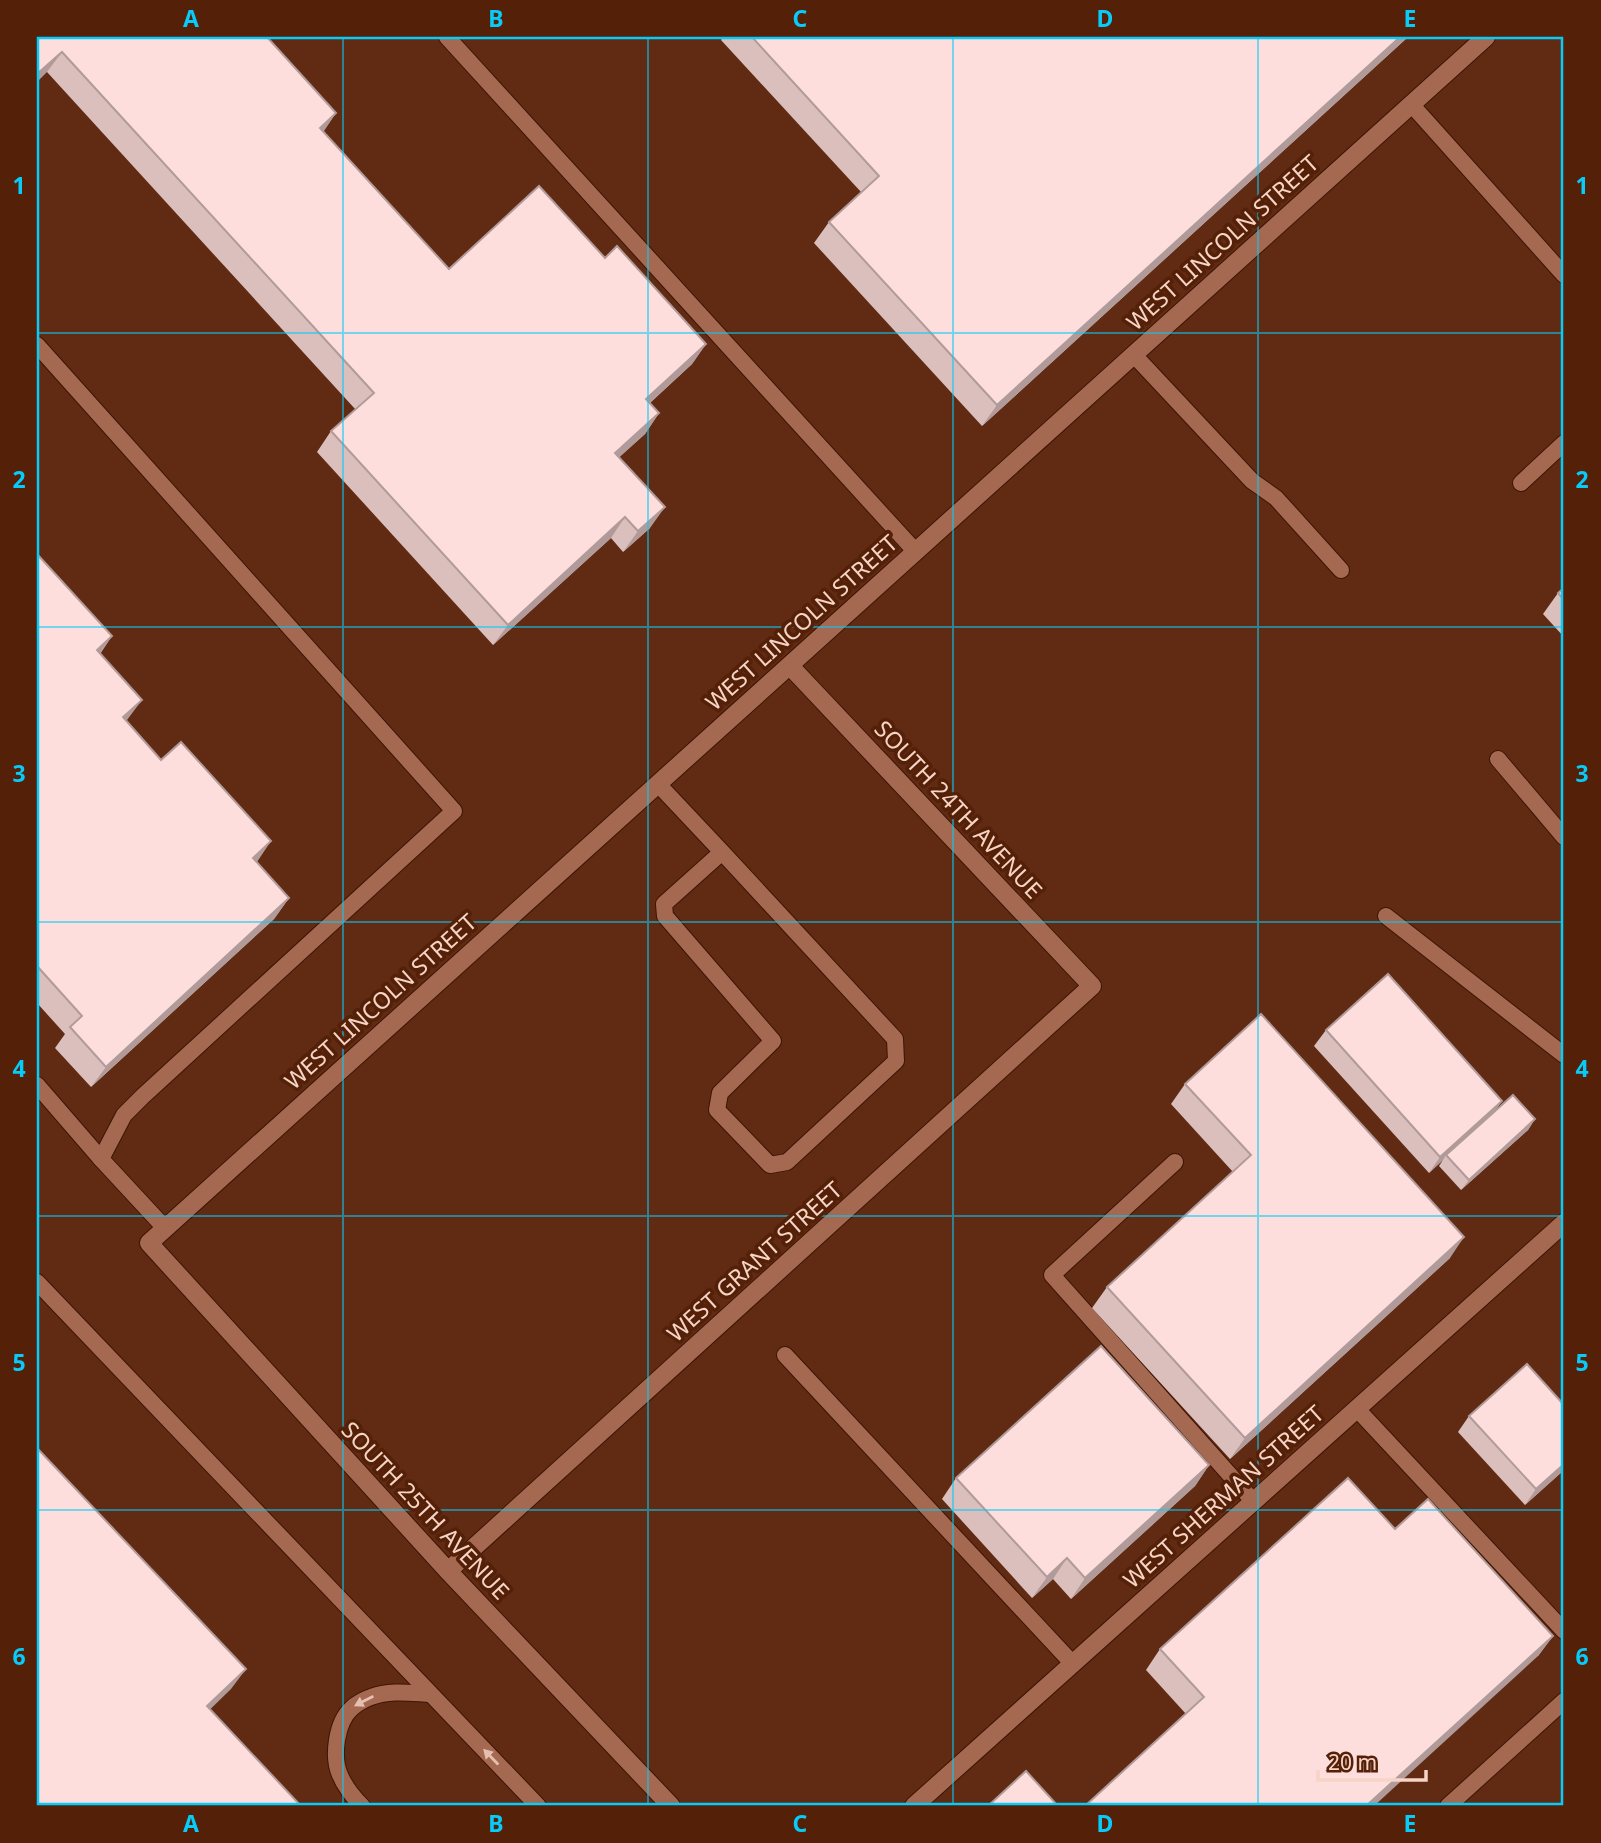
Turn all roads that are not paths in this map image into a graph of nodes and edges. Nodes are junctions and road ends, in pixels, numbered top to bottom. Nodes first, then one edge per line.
1 (447, 37) edge
2 (1486, 37) edge
3 (1411, 104) junction
4 (1564, 275) edge
5 (37, 345) edge
6 (1134, 355) junction
7 (1564, 443) edge
8 (1521, 482) dead end
9 (916, 552) junction
10 (1341, 570) dead end
11 (790, 666) junction
12 (1498, 759) dead end
13 (658, 784) junction
14 (1564, 837) edge
15 (722, 852) junction
16 (1386, 916) dead end
17 (1092, 986) joint
18 (1564, 1055) edge
19 (37, 1085) edge
20 (101, 1159) junction
21 (1175, 1163) dead end
22 (1564, 1223) edge
23 (164, 1227) junction
24 (149, 1243) joint
25 (37, 1282) edge
26 (785, 1355) dead end
27 (1357, 1409) junction
28 (1254, 1502) junction
29 (448, 1571) junction
30 (1564, 1631) edge
31 (1073, 1664) junction
32 (430, 1694) junction
33 (1564, 1701) edge
34 (362, 1806) edge
35 (538, 1806) edge
36 (671, 1806) edge
37 (914, 1806) edge
38 (1447, 1806) edge

1 - 9 lane
2 - 3 street, WEST LINCOLN STREET
3 - 4 lane
3 - 6 street, WEST LINCOLN STREET
5 - 20 lane
6 - 9 street, WEST LINCOLN STREET
6 - 10 lane
7 - 8 lane
9 - 11 street, WEST LINCOLN STREET
11 - 13 street, WEST LINCOLN STREET
11 - 17 street, SOUTH 24TH AVENUE
12 - 14 lane
13 - 15 lane
13 - 23 street, WEST LINCOLN STREET
15 - 15 lane
16 - 18 lane
17 - 29 street, WEST GRANT STREET
19 - 20 lane
20 - 23 lane
21 - 28 lane
22 - 27 street, WEST SHERMAN STREET
23 - 24 street, WEST LINCOLN STREET
24 - 29 street, SOUTH 25TH AVENUE
25 - 32 lane
26 - 31 lane
27 - 28 street, WEST SHERMAN STREET
27 - 30 lane
28 - 31 street, WEST SHERMAN STREET
29 - 36 street, SOUTH 25TH AVENUE
31 - 37 street, WEST SHERMAN STREET
32 -> 34 lane
35 -> 32 lane
33 - 38 lane

